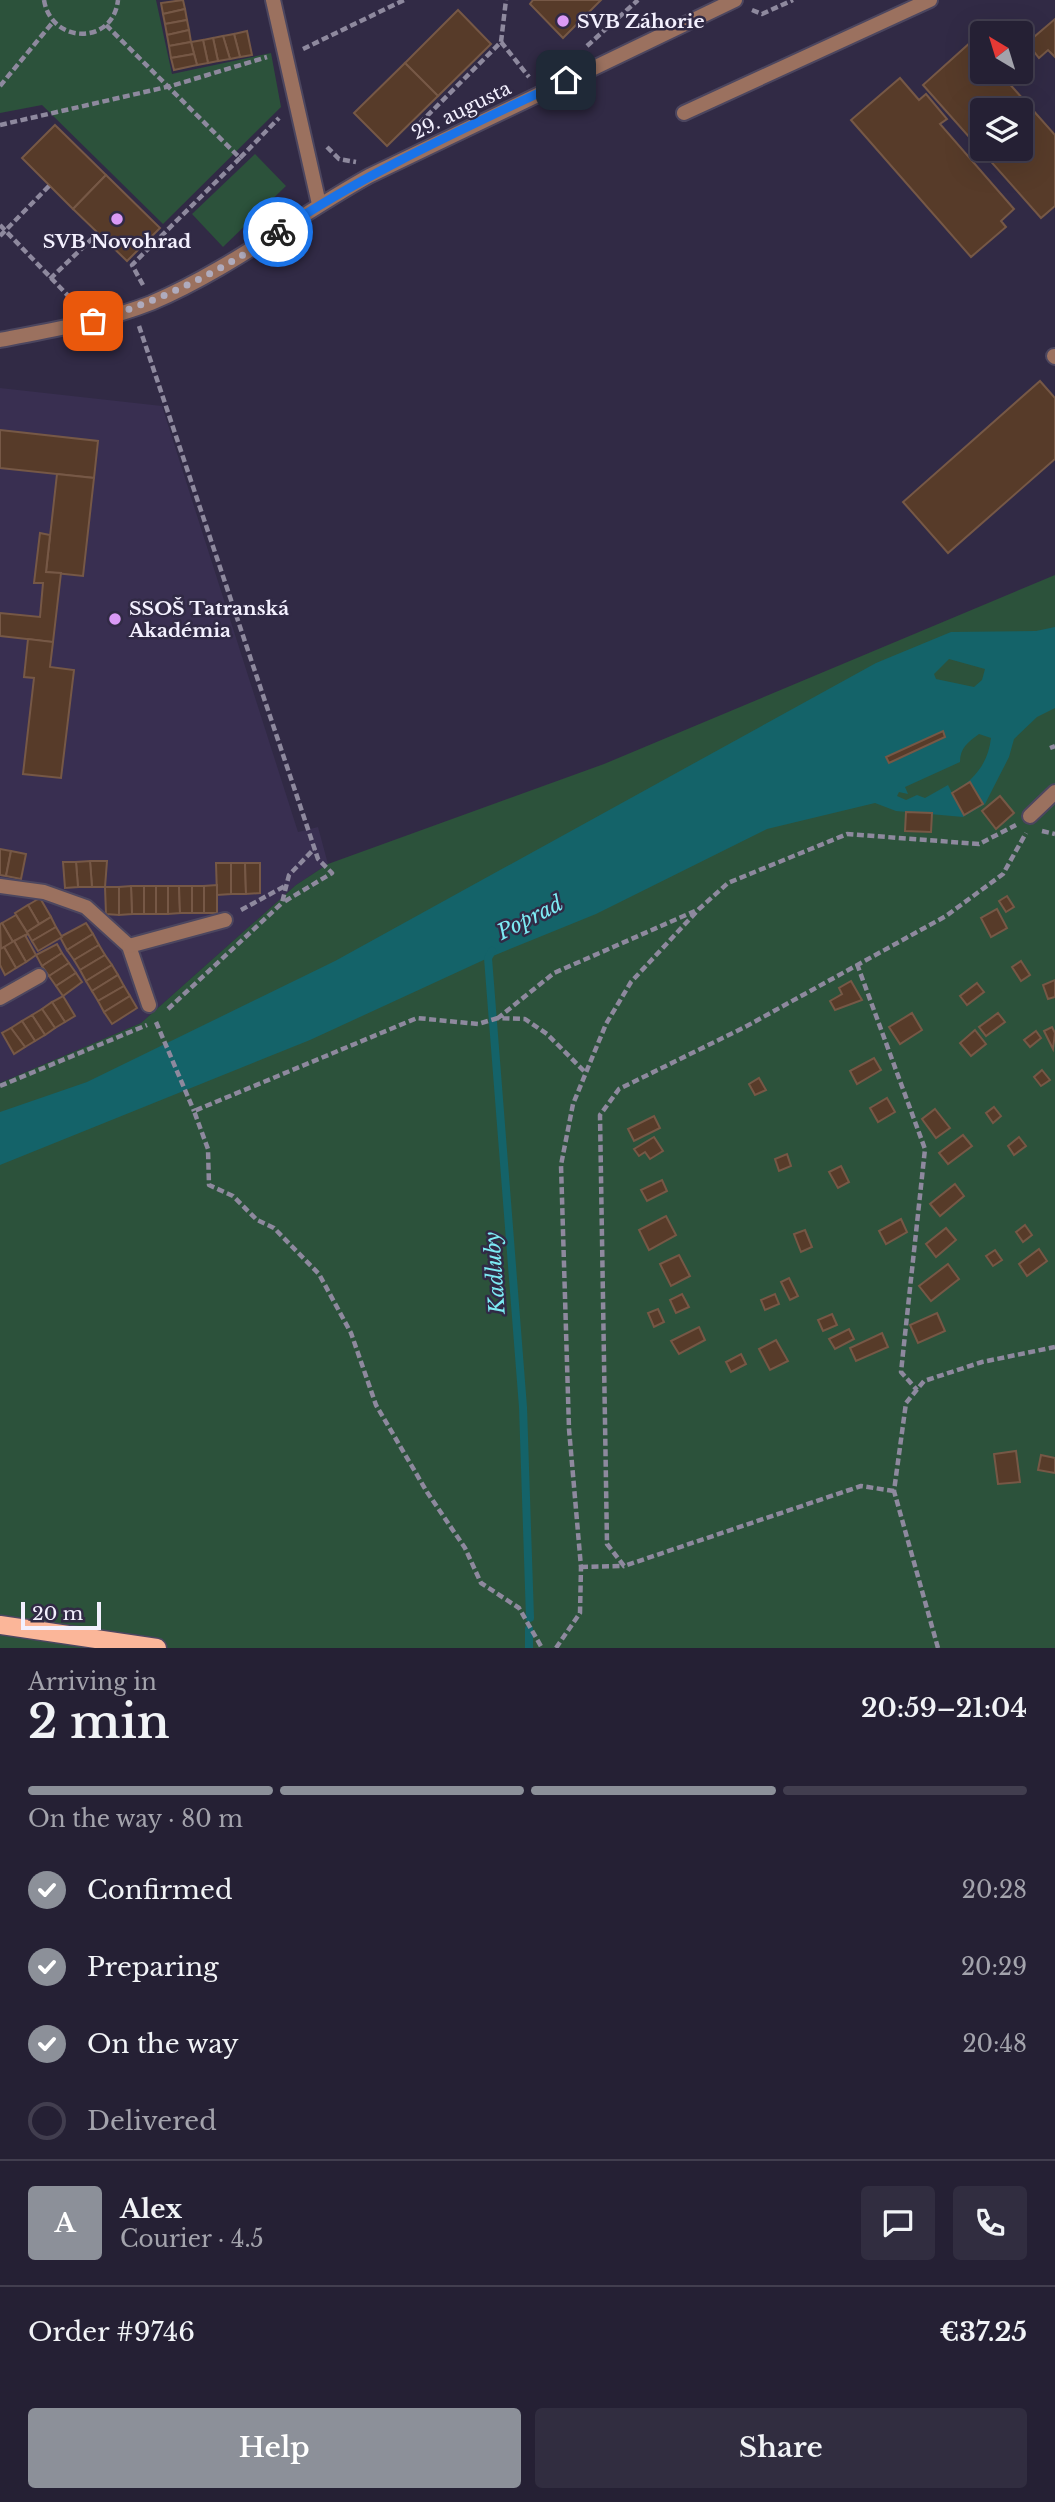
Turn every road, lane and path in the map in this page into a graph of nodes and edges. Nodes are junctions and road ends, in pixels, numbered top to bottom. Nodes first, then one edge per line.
1 (44, 0) edge
2 (118, 0) edge
3 (273, 0) edge
4 (404, 0) edge
5 (506, 0) edge
6 (638, 0) edge
7 (793, 0) edge
8 (732, 1) edge
9 (923, 2) edge
10 (53, 22) junction
11 (106, 24) junction
12 (302, 37) dead end
13 (501, 42) junction
14 (304, 49) junction
15 (284, 52) junction
16 (581, 52) dead end
17 (307, 62) dead end
18 (534, 83) dead end
19 (0, 86) edge
20 (170, 86) junction
21 (294, 102) junction
22 (684, 113) dead end
23 (0, 125) edge
24 (410, 133) dead end
25 (321, 141) dead end
26 (240, 158) junction
27 (361, 162) dead end
28 (50, 185) dead end
29 (318, 204) junction
30 (0, 225) edge
31 (5, 231) junction
32 (98, 233) dead end
33 (0, 236) edge
34 (50, 278) junction
35 (152, 302) junction
36 (133, 309) junction
37 (93, 321) junction
38 (0, 340) edge
39 (1055, 792) edge
40 (1030, 816) junction
41 (286, 885) dead end
42 (0, 886) edge
43 (282, 903) dead end
44 (699, 909) junction
45 (225, 920) joint
46 (129, 946) junction
47 (857, 964) junction
48 (39, 976) dead end
49 (0, 998) edge
50 (149, 1005) joint
51 (499, 1018) junction
52 (155, 1021) junction
53 (584, 1071) junction
54 (0, 1086) edge
55 (194, 1111) junction
56 (1055, 1347) edge
57 (917, 1390) junction
58 (894, 1491) junction
59 (624, 1566) junction
60 (581, 1567) junction
61 (0, 1625) edge
62 (157, 1648) edge
63 (542, 1648) edge
64 (556, 1648) edge
65 (938, 1648) edge

1 - 10 path
2 - 11 path
3 - 15 street
4 - 14 path
5 - 13 path
6 - 16 path
7 - 8 path
8 - 29 street, 29. augusta
9 - 22 street
10 - 11 path
10 - 19 path
11 - 20 path
12 - 14 path
13 - 18 path
13 - 24 path
14 - 15 path
14 - 17 path
15 - 20 path
15 - 21 street
20 - 23 path
20 - 26 path
21 - 26 path
21 - 29 street
25 - 27 path
26 - 35 path
28 - 31 path
29 - 35 street, 29. augusta
30 - 31 path
31 - 33 path
31 - 34 path
32 - 34 path
34 - 37 path
35 - 36 street, 29. augusta
36 - 37 street, 29. augusta
36 - 43 path
37 - 38 street, 29. augusta
39 - 40 street
40 - 44 path
40 - 47 path
41 - 45 path
42 - 46 street
44 - 51 path
44 - 53 path
45 - 46 street
46 - 50 street
47 - 57 path
47 - 59 path
48 - 49 street
50 - 52 path
51 - 53 path
51 - 55 path
52 - 54 path
52 - 55 path
53 - 60 path
55 - 63 path
56 - 57 path
57 - 58 path
58 - 59 path
58 - 65 path
59 - 60 path
60 - 64 path
61 - 62 main road

